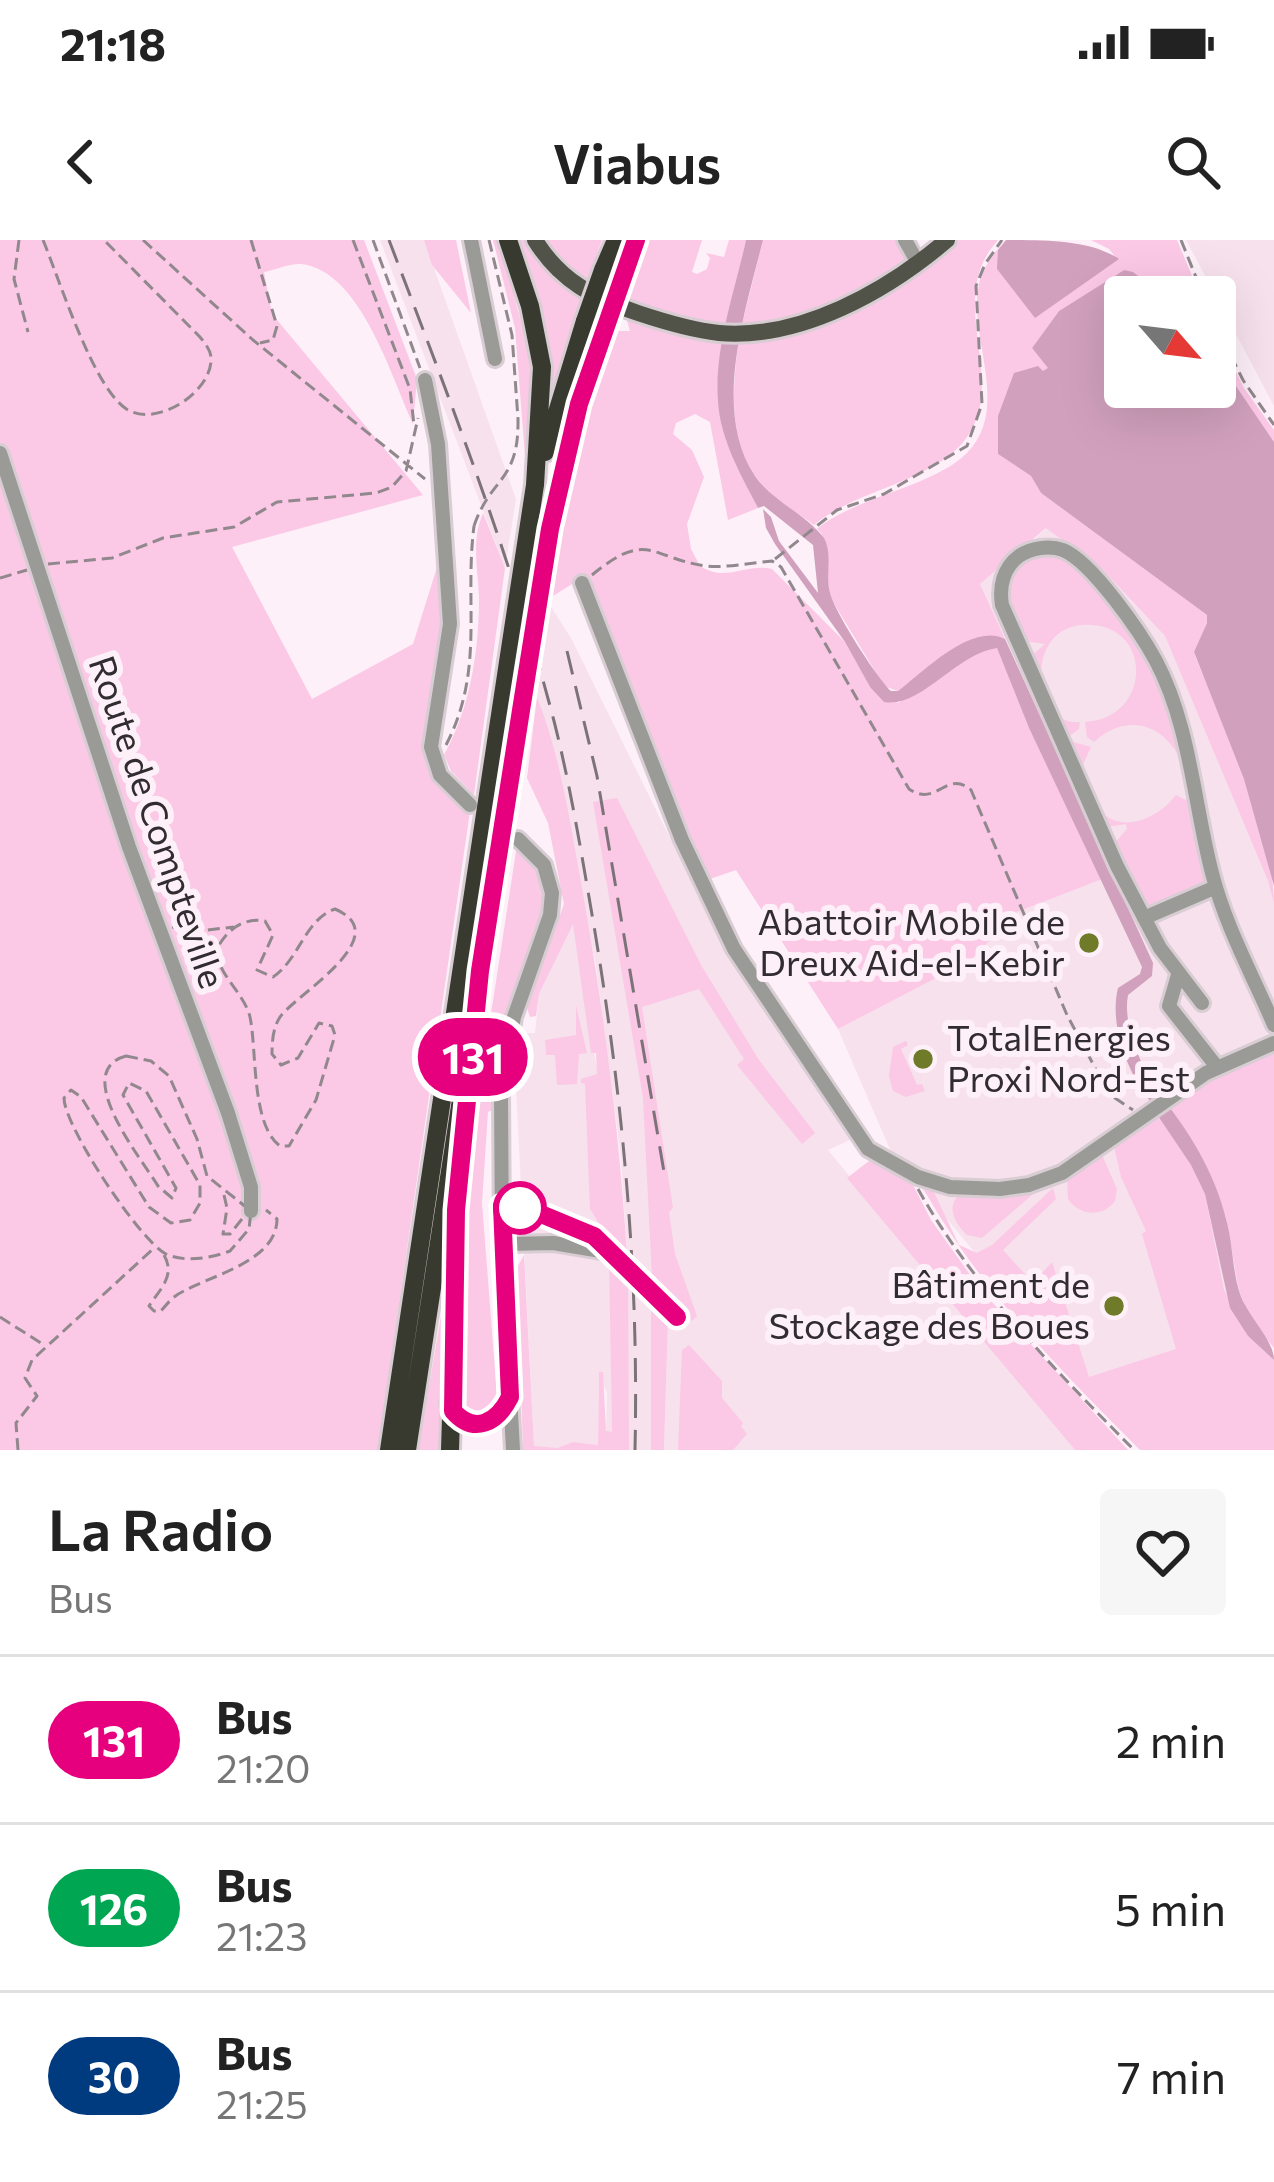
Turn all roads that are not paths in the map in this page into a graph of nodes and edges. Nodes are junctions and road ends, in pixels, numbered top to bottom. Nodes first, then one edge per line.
1 (471, 240) edge
2 (508, 240) edge
3 (535, 240) edge
4 (616, 240) edge
5 (636, 240) edge
6 (905, 240) edge
7 (947, 240) edge
8 (918, 263) junction
9 (613, 273) junction
10 (595, 324) junction
11 (496, 359) dead end
12 (425, 380) road end
13 (0, 453) edge
14 (535, 485) junction
15 (582, 583) road end
16 (470, 805) dead end
17 (518, 839) dead end
18 (1216, 887) junction
19 (1144, 918) junction
20 (480, 971) junction
21 (1178, 975) junction
22 (1202, 1004) dead end
23 (1274, 1025) edge
24 (1274, 1043) edge
25 (1217, 1067) junction
26 (502, 1206) junction
27 (251, 1211) road end
28 (544, 1214) junction
29 (543, 1243) junction
30 (502, 1244) junction
31 (613, 1253) junction
32 (673, 1310) dead end
33 (510, 1397) junction
34 (450, 1404) junction
35 (389, 1450) edge
36 (407, 1450) edge
37 (450, 1450) edge
38 (513, 1450) edge

1 - 11 street
2 - 14 highway
3 - 8 main road
4 - 9 highway
5 - 9 highway
6 - 8 street
7 - 8 main road
9 - 10 highway, bridge
10 - 14 highway
10 - 20 highway, bridge
12 - 16 street
13 - 27 street, Route de Compteville
14 - 35 highway, bridge
15 - 25 street
17 - 26 street
18 - 19 street
18 - 19 street
18 - 23 street
19 - 21 street
20 - 34 highway
20 - 36 highway
21 - 22 street
21 - 25 street
24 - 25 street
26 - 28 street
26 - 30 street
28 - 29 street
28 - 31 street
29 - 30 street
29 - 31 street
30 - 33 street
31 - 32 street, bridge
33 - 34 highway
33 - 38 street
34 - 37 highway

